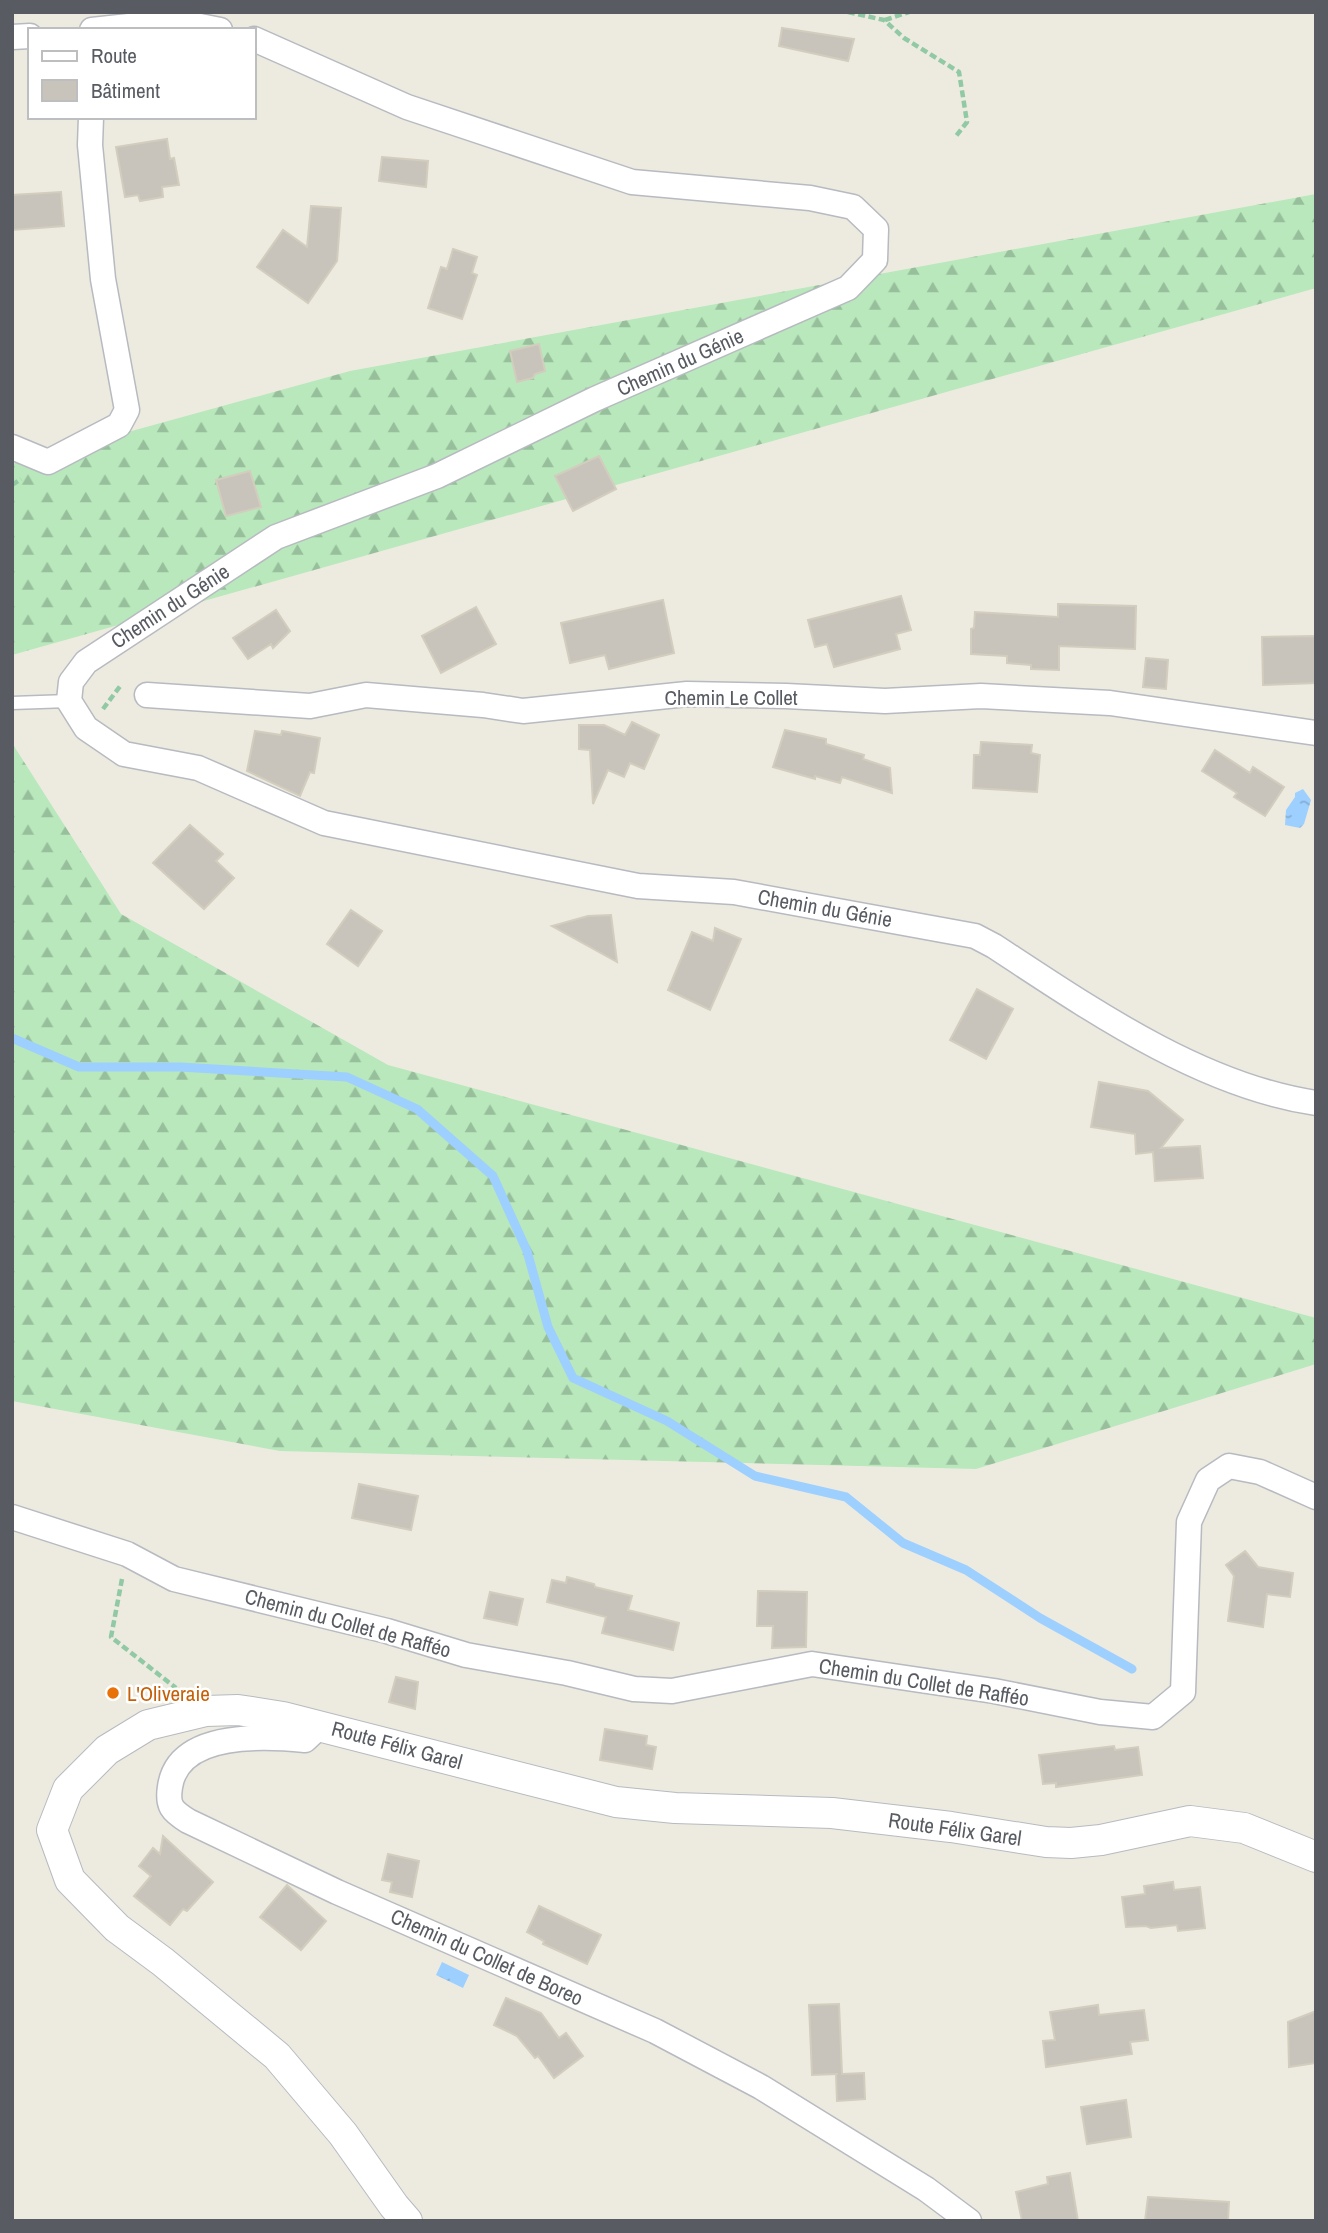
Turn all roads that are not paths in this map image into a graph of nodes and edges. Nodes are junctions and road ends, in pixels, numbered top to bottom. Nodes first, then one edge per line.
1 (110, 28) edge
2 (206, 28) edge
3 (256, 40) edge
4 (91, 119) edge
5 (12, 447) edge
6 (147, 695) road end
7 (69, 701) junction
8 (12, 703) edge
9 (1316, 733) edge
10 (1316, 1103) edge
11 (1316, 1497) edge
12 (12, 1517) edge
13 (321, 1725) junction
14 (1316, 1857) edge
15 (407, 2221) edge
16 (969, 2221) edge

1 - 2 street
3 - 7 street, Chemin du Génie
4 - 5 street
6 - 9 street, Chemin Le Collet
7 - 8 lane
7 - 10 street, Chemin du Génie
11 - 12 street, Chemin du Collet de Rafféo
13 - 14 street, Route Félix Garel
13 - 15 street, Route Félix Garel
13 - 16 street, Chemin du Collet de Boreo

